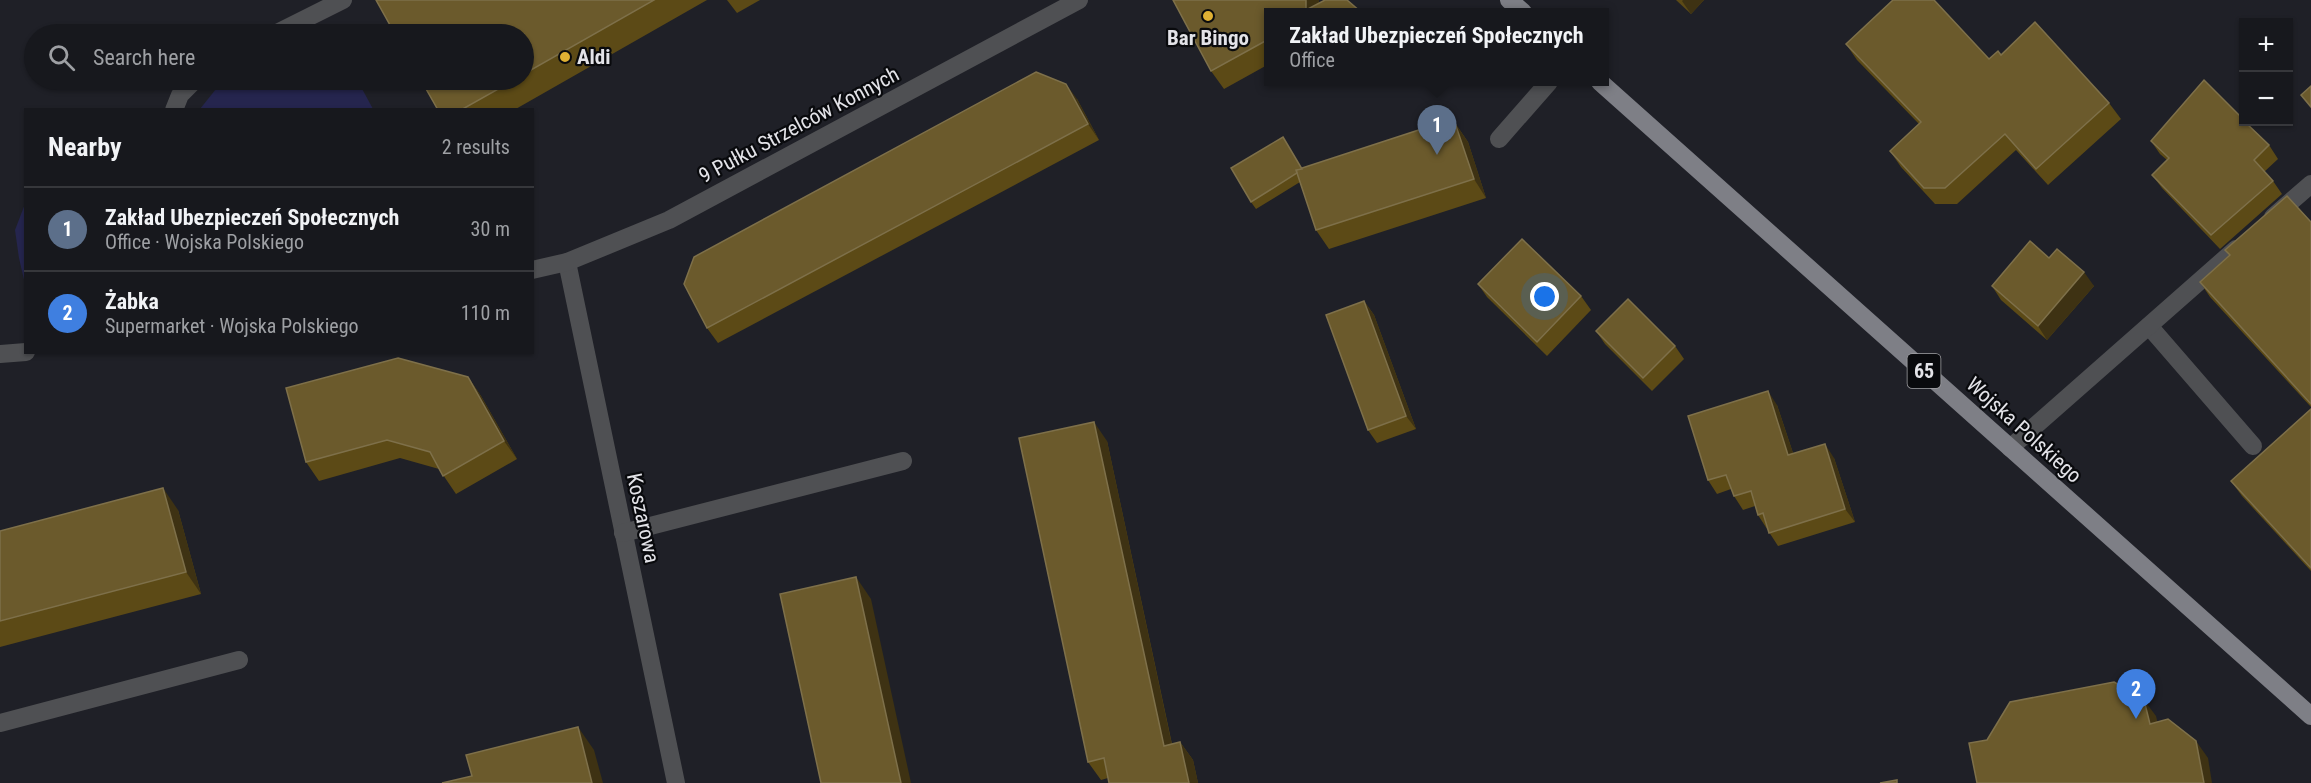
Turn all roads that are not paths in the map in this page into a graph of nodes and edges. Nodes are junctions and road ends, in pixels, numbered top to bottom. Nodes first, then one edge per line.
1 (343, 0) edge
2 (1078, 0) edge
3 (295, 24) edge
4 (1546, 86) edge
5 (1606, 86) edge
6 (185, 90) edge
7 (175, 108) edge
8 (1499, 140) dead end
9 (2311, 184) edge
10 (567, 262) junction
11 (534, 270) edge
12 (2149, 326) junction
13 (24, 352) edge
14 (0, 354) edge
15 (2253, 446) dead end
16 (2010, 448) junction
17 (903, 461) dead end
18 (623, 532) junction
19 (239, 660) dead end
20 (2311, 716) edge
21 (0, 723) edge
22 (676, 783) edge

1 - 3 street
2 - 10 street, 9 Pułku Strzelców Konnych
4 - 8 street
5 - 16 main road, Wojska Polskiego / 65
6 - 7 street
9 - 12 street
10 - 11 street, 9 Pułku Strzelców Konnych
10 - 18 street, Koszarowa
12 - 15 street
12 - 16 street
13 - 14 street
16 - 20 main road, Wojska Polskiego / 65
17 - 18 street
18 - 22 street, Koszarowa
19 - 21 street

